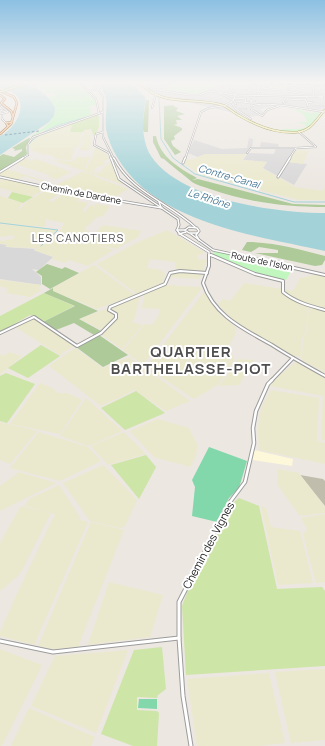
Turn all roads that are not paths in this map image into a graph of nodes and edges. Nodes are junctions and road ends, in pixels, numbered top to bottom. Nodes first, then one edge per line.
1 (2, 118) edge
2 (12, 118) edge
3 (13, 118) edge
4 (84, 118) edge
5 (103, 118) edge
6 (199, 118) edge
7 (244, 118) edge
8 (251, 118) edge
9 (319, 118) edge
10 (248, 120) junction
11 (7, 122) junction
12 (11, 123) junction
13 (8, 126) junction
14 (103, 132) junction
15 (299, 132) junction
16 (0, 133) edge
17 (296, 148) junction
18 (247, 153) dead end
19 (183, 163) dead end
20 (0, 172) edge
21 (0, 177) edge
22 (278, 177) dead end
23 (159, 202) junction
24 (162, 208) junction
25 (188, 221) junction
26 (188, 227) junction
27 (195, 227) junction
28 (177, 230) junction
29 (185, 230) junction
30 (186, 232) junction
31 (197, 233) junction
32 (179, 234) junction
33 (190, 234) junction
34 (201, 243) junction
35 (210, 255) junction
36 (207, 272) junction
37 (325, 275) edge
38 (325, 310) edge
39 (0, 333) edge
40 (293, 358) junction
41 (325, 376) edge
42 (179, 638) junction
43 (0, 641) edge
44 (191, 746) edge

1 - 11 street
2 - 11 main road
3 - 12 main road
4 - 20 street
5 - 14 street
6 - 19 street
7 - 10 main road
8 - 10 street
9 - 15 main road
10 - 15 main road
11 - 12 main road
11 - 13 main road
12 - 13 main road
12 - 16 main road
13 - 16 main road
14 - 23 street
14 - 24 street
15 - 17 street
17 - 18 street
17 - 22 street
21 - 24 street, Chemin de Dardene
23 - 24 street
23 - 25 street
24 - 28 street
25 - 26 street
25 - 27 street
26 - 27 street
26 - 29 street
27 - 31 street
28 - 29 street
28 - 32 street
29 - 30 street
30 - 32 street
30 - 33 street, Route de l'Islon
31 - 33 street
31 - 34 street
32 - 35 street
33 - 34 street, Route de l'Islon
34 - 37 street, Route de l'Islon
35 - 36 street
35 - 38 street
36 - 39 street
36 - 40 street
40 - 41 street
40 - 42 street, Chemin des Vignes
42 - 43 street
42 - 44 street, Chemin des Vignes

